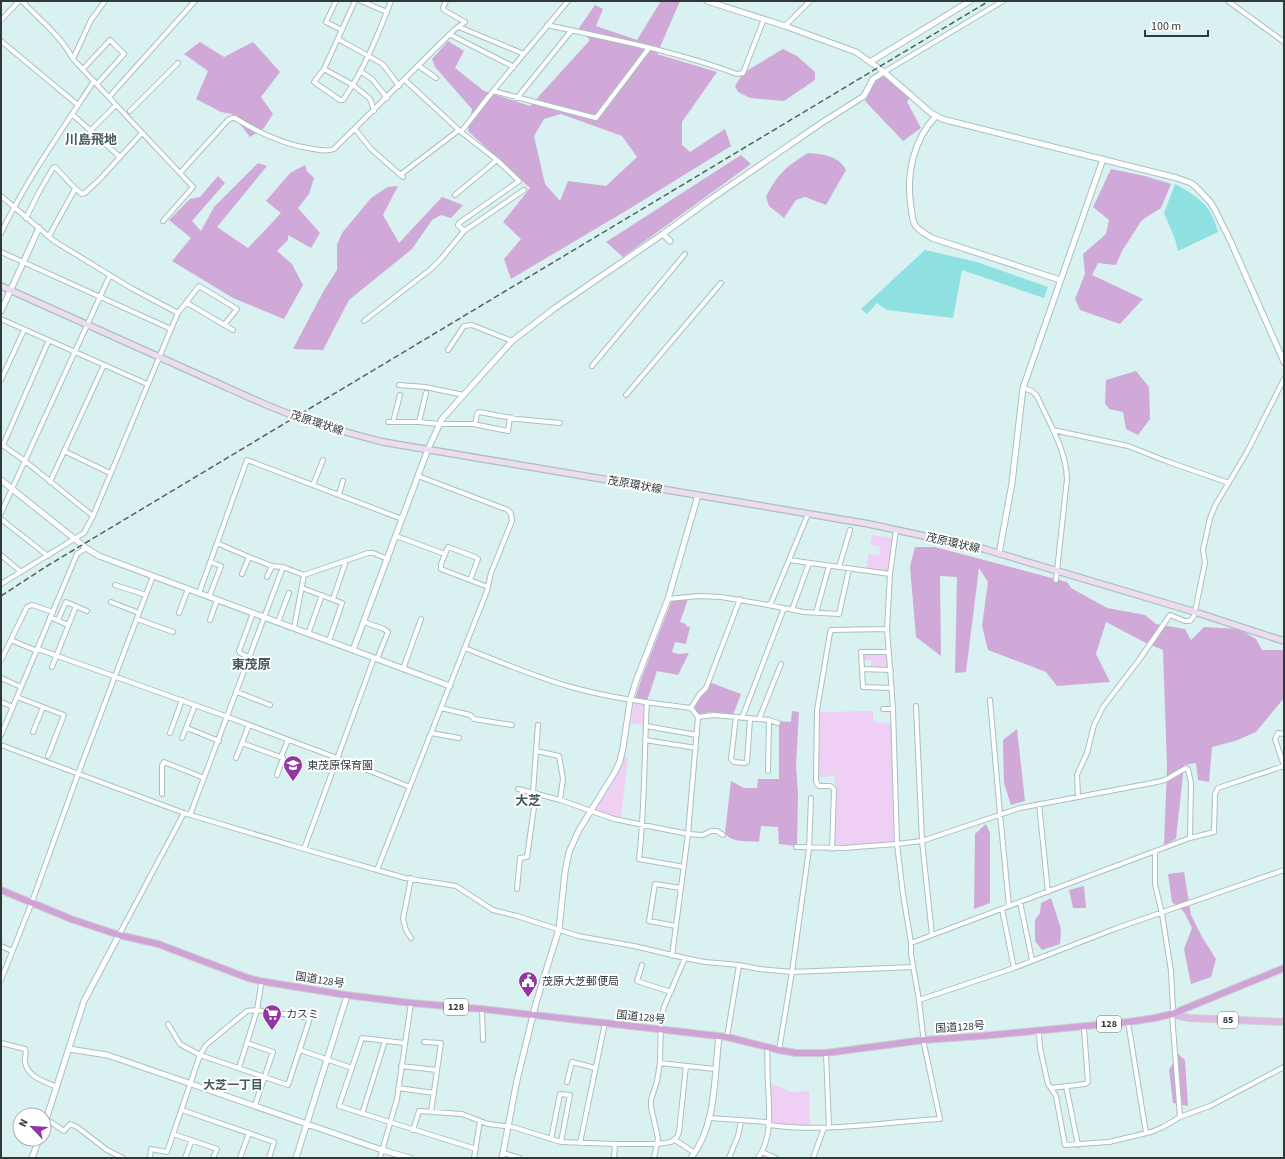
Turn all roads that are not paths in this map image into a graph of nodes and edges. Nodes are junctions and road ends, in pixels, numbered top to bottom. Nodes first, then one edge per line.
1 (18, 1) edge
2 (22, 1) edge
3 (105, 1) edge
4 (195, 1) edge
5 (336, 1) edge
6 (355, 1) edge
7 (361, 1) edge
8 (391, 1) edge
9 (446, 1) edge
10 (568, 1) edge
11 (707, 1) edge
12 (810, 1) edge
13 (970, 1) edge
14 (1003, 1) edge
15 (1228, 1) edge
16 (387, 12) junction
17 (764, 19) junction
18 (1, 20) edge
19 (547, 25) junction
20 (785, 26) junction
21 (460, 27) junction
22 (342, 30) junction
23 (571, 31) junction
24 (451, 35) junction
25 (338, 39) junction
26 (1, 41) edge
27 (1284, 42) edge
28 (649, 48) junction
29 (524, 54) junction
30 (368, 56) junction
31 (73, 59) junction
32 (870, 62) junction
33 (178, 63) dead end
34 (419, 66) junction
35 (514, 67) junction
36 (83, 69) junction
37 (324, 69) junction
38 (360, 71) junction
39 (884, 72) junction
40 (436, 78) dead end
41 (405, 80) junction
42 (95, 82) junction
43 (353, 85) junction
44 (399, 86) junction
45 (493, 91) junction
46 (109, 97) junction
47 (387, 98) junction
48 (517, 98) junction
49 (116, 104) junction
50 (78, 105) junction
51 (130, 111) dead end
52 (374, 111) junction
53 (72, 114) junction
54 (936, 116) junction
55 (354, 129) junction
56 (90, 131) junction
57 (460, 131) junction
58 (142, 133) junction
59 (120, 157) junction
60 (497, 160) junction
61 (1103, 160) junction
62 (180, 173) junction
63 (75, 189) junction
64 (524, 190) dead end
65 (455, 195) dead end
66 (1, 196) edge
67 (13, 208) junction
68 (26, 218) junction
69 (163, 221) dead end
70 (39, 228) junction
71 (464, 231) junction
72 (1, 233) edge
73 (663, 234) junction
74 (49, 236) junction
75 (670, 241) dead end
76 (1, 252) edge
77 (685, 254) dead end
78 (24, 262) junction
79 (110, 275) junction
80 (1060, 280) junction
81 (721, 283) dead end
82 (1, 286) edge
83 (11, 290) junction
84 (101, 297) junction
85 (187, 303) junction
86 (1, 311) edge
87 (178, 313) junction
88 (1, 319) edge
89 (364, 321) dead end
90 (88, 325) junction
91 (224, 325) junction
92 (171, 329) junction
93 (24, 330) junction
94 (233, 330) dead end
95 (49, 340) junction
96 (512, 341) junction
97 (448, 350) dead end
98 (75, 352) junction
99 (159, 356) junction
100 (1284, 362) edge
101 (104, 364) junction
102 (592, 366) dead end
103 (1284, 379) edge
104 (1, 380) edge
105 (147, 384) junction
106 (400, 385) dead end
107 (1023, 388) junction
108 (426, 393) dead end
109 (400, 395) dead end
110 (464, 395) junction
111 (626, 395) dead end
112 (510, 417) junction
113 (388, 422) dead end
114 (394, 422) junction
115 (419, 422) junction
116 (560, 423) dead end
117 (439, 424) junction
118 (475, 424) junction
119 (1053, 430) junction
120 (2, 444) edge
121 (428, 449) junction
122 (64, 451) junction
123 (323, 460) dead end
124 (25, 461) junction
125 (110, 472) junction
126 (418, 476) junction
127 (1, 480) edge
128 (343, 480) dead end
129 (50, 482) junction
130 (1229, 483) junction
131 (313, 485) junction
132 (12, 488) junction
133 (339, 494) junction
134 (698, 495) junction
135 (1, 513) edge
136 (808, 514) junction
137 (93, 516) junction
138 (1, 519) edge
139 (402, 519) junction
140 (850, 530) dead end
141 (896, 530) junction
142 (396, 536) junction
143 (75, 539) junction
144 (217, 543) junction
145 (86, 548) junction
146 (445, 554) junction
147 (999, 554) junction
148 (1, 556) edge
149 (48, 556) junction
150 (249, 557) junction
151 (388, 559) junction
152 (789, 560) junction
153 (346, 561) junction
154 (211, 562) junction
155 (809, 563) junction
156 (272, 566) junction
157 (829, 566) junction
158 (283, 567) junction
159 (839, 567) junction
160 (849, 569) junction
161 (1057, 571) junction
162 (21, 572) junction
163 (242, 574) dead end
164 (890, 574) junction
165 (304, 575) junction
166 (153, 576) junction
167 (267, 578) dead end
168 (470, 580) junction
169 (1056, 580) dead end
170 (1, 584) edge
171 (115, 585) dead end
172 (488, 587) junction
173 (302, 588) junction
174 (188, 589) junction
175 (199, 593) junction
176 (289, 593) dead end
177 (146, 595) junction
178 (322, 595) junction
179 (209, 597) junction
180 (333, 599) junction
181 (668, 599) junction
182 (740, 599) junction
183 (217, 600) junction
184 (111, 602) dead end
185 (768, 605) junction
186 (76, 606) junction
187 (784, 608) junction
188 (792, 610) junction
189 (88, 611) dead end
190 (52, 612) junction
191 (1195, 612) junction
192 (139, 613) junction
193 (179, 613) dead end
194 (253, 613) junction
195 (816, 613) junction
196 (50, 617) junction
197 (137, 618) junction
198 (265, 618) junction
199 (58, 620) junction
200 (210, 620) dead end
201 (421, 620) dead end
202 (278, 622) junction
203 (364, 622) junction
204 (68, 625) junction
205 (294, 628) junction
206 (887, 629) junction
207 (173, 632) dead end
208 (308, 634) junction
209 (11, 640) junction
210 (328, 641) junction
211 (1284, 641) edge
212 (465, 648) junction
213 (38, 650) junction
214 (353, 650) junction
215 (889, 652) junction
216 (56, 655) junction
217 (249, 657) junction
218 (376, 659) junction
219 (1, 660) edge
220 (781, 664) dead end
221 (52, 667) dead end
222 (403, 669) junction
223 (862, 670) junction
224 (891, 670) junction
225 (116, 676) junction
226 (1, 678) edge
227 (450, 686) junction
228 (21, 687) junction
229 (892, 688) junction
230 (237, 692) junction
231 (17, 697) junction
232 (182, 700) junction
233 (630, 700) junction
234 (990, 700) dead end
235 (1, 702) edge
236 (647, 702) junction
237 (270, 705) dead end
238 (195, 706) junction
239 (916, 706) dead end
240 (13, 707) junction
241 (43, 707) junction
242 (441, 708) junction
243 (691, 708) junction
244 (883, 709) dead end
245 (893, 709) junction
246 (228, 717) junction
247 (698, 717) junction
248 (736, 717) junction
249 (742, 718) junction
250 (750, 719) junction
251 (759, 719) junction
252 (769, 720) junction
253 (778, 723) dead end
254 (249, 725) junction
255 (512, 725) dead end
256 (538, 725) dead end
257 (646, 726) junction
258 (3, 727) edge
259 (187, 728) junction
260 (33, 732) dead end
261 (170, 733) dead end
262 (431, 733) junction
263 (697, 734) junction
264 (1284, 734) edge
265 (1, 735) edge
266 (182, 738) dead end
267 (458, 738) dead end
268 (288, 740) junction
269 (645, 740) junction
270 (219, 741) junction
271 (242, 743) junction
272 (1, 745) edge
273 (696, 748) junction
274 (536, 751) junction
275 (48, 756) dead end
276 (236, 758) dead end
277 (281, 758) junction
278 (337, 758) junction
279 (1284, 766) edge
280 (768, 771) dead end
281 (78, 774) junction
282 (277, 775) dead end
283 (204, 778) junction
284 (410, 787) junction
285 (518, 789) dead end
286 (534, 793) junction
287 (162, 794) dead end
288 (1078, 796) junction
289 (811, 798) dead end
290 (560, 800) junction
291 (1039, 804) junction
292 (590, 810) junction
293 (184, 813) junction
294 (1000, 814) junction
295 (190, 815) junction
296 (643, 825) junction
297 (688, 834) junction
298 (724, 835) dead end
299 (1190, 838) junction
300 (922, 841) junction
301 (897, 844) junction
302 (796, 848) dead end
303 (304, 849) junction
304 (809, 849) junction
305 (832, 849) junction
306 (1155, 852) junction
307 (684, 867) junction
308 (377, 870) junction
309 (1284, 870) edge
310 (411, 878) junction
311 (681, 888) junction
312 (517, 889) dead end
313 (1, 890) edge
314 (1048, 892) junction
315 (32, 902) junction
316 (1020, 902) junction
317 (1009, 906) junction
318 (1002, 909) junction
319 (1162, 914) junction
320 (676, 926) junction
321 (559, 929) junction
322 (119, 935) junction
323 (932, 935) junction
324 (411, 938) dead end
325 (911, 943) junction
326 (1, 946) edge
327 (12, 951) junction
328 (672, 956) junction
329 (685, 958) junction
330 (1032, 960) junction
331 (739, 964) junction
332 (642, 965) dead end
333 (913, 967) junction
334 (1014, 968) junction
335 (1284, 968) edge
336 (792, 972) junction
337 (1, 980) edge
338 (260, 981) junction
339 (671, 992) junction
340 (346, 995) junction
341 (919, 1000) junction
342 (411, 1003) junction
343 (482, 1009) junction
344 (257, 1010) junction
345 (1172, 1014) junction
346 (533, 1015) junction
347 (1128, 1022) junction
348 (1284, 1022) edge
349 (605, 1023) junction
350 (168, 1024) dead end
351 (1080, 1027) junction
352 (661, 1029) junction
353 (1034, 1031) junction
354 (719, 1036) junction
355 (727, 1037) junction
356 (483, 1040) dead end
357 (924, 1040) junction
358 (385, 1041) junction
359 (424, 1042) dead end
360 (1, 1043) edge
361 (247, 1043) junction
362 (404, 1043) junction
363 (767, 1047) junction
364 (69, 1049) junction
365 (300, 1050) junction
366 (779, 1050) junction
367 (826, 1053) junction
368 (200, 1055) junction
369 (327, 1059) junction
370 (660, 1063) junction
371 (401, 1066) junction
372 (686, 1066) junction
373 (1284, 1067) edge
374 (239, 1068) junction
375 (352, 1068) junction
376 (595, 1068) junction
377 (716, 1069) junction
378 (437, 1070) junction
379 (264, 1077) junction
380 (567, 1082) dead end
381 (191, 1083) junction
382 (1066, 1086) junction
383 (57, 1087) junction
384 (398, 1088) junction
385 (1051, 1088) junction
386 (434, 1092) junction
387 (255, 1106) junction
388 (50, 1107) edge
389 (182, 1110) junction
390 (431, 1112) junction
391 (362, 1114) junction
392 (1180, 1117) junction
393 (710, 1118) junction
394 (480, 1121) junction
395 (741, 1121) junction
396 (52, 1122) edge
397 (306, 1123) junction
398 (391, 1123) junction
399 (769, 1124) junction
400 (509, 1126) junction
401 (829, 1127) junction
402 (824, 1128) junction
403 (413, 1130) junction
404 (250, 1133) junction
405 (1146, 1133) junction
406 (173, 1134) junction
407 (551, 1139) junction
408 (192, 1140) junction
409 (675, 1140) junction
410 (561, 1142) junction
411 (580, 1143) junction
412 (615, 1144) junction
413 (657, 1144) junction
414 (1078, 1145) junction
415 (36, 1147) edge
416 (476, 1149) junction
417 (382, 1150) junction
418 (762, 1152) junction
419 (695, 1153) junction
420 (503, 1156) edge
421 (32, 1158) edge
422 (123, 1158) edge
423 (150, 1158) edge
424 (186, 1158) edge
425 (213, 1158) edge
426 (240, 1158) edge
427 (269, 1158) edge
428 (296, 1158) edge
429 (380, 1158) edge
430 (410, 1158) edge
431 (474, 1158) edge
432 (520, 1158) edge
433 (614, 1158) edge
434 (654, 1158) edge
435 (691, 1158) edge
436 (729, 1158) edge
437 (758, 1158) edge
438 (776, 1158) edge
439 (813, 1158) edge

1 - 18 street
2 - 31 street
3 - 31 street
4 - 46 street
5 - 22 street
6 - 22 street
7 - 16 street
8 - 16 street
9 - 21 street
10 - 19 street
11 - 17 street
12 - 20 street
13 - 32 street
14 - 39 street
15 - 27 street
16 - 30 street
17 - 20 street
17 - 28 street
19 - 23 street
19 - 29 street
20 - 32 street
21 - 24 street
21 - 29 street
22 - 25 street
23 - 28 street
23 - 48 street
24 - 34 street
24 - 35 street
25 - 30 street
25 - 37 street
26 - 50 street
28 - 48 street
29 - 35 street
30 - 38 street
30 - 44 street
31 - 36 street
32 - 39 street
33 - 51 street
34 - 40 street
34 - 41 street
35 - 45 street
36 - 42 street
36 - 42 street
37 - 43 street
37 - 43 street
38 - 43 street
38 - 47 street
39 - 54 street
39 - 73 street
41 - 44 street
41 - 57 street
42 - 46 street
42 - 50 street
43 - 52 street
44 - 47 street
45 - 48 street
45 - 57 street
46 - 49 street
47 - 52 street
49 - 56 street
49 - 58 street
50 - 53 street
52 - 55 street
53 - 56 street
53 - 67 street
54 - 61 street
54 - 80 street
55 - 57 street
55 - 62 street
56 - 59 street
57 - 60 street
58 - 59 street
58 - 62 street
59 - 63 street
60 - 65 street
60 - 71 street
61 - 80 street
61 - 100 street
62 - 69 street
63 - 68 street
63 - 74 street
64 - 71 street
66 - 67 street
67 - 68 street
67 - 72 street
68 - 70 street
70 - 74 street
70 - 78 street
71 - 89 street
73 - 75 street
73 - 96 street
74 - 79 street
76 - 78 street
77 - 102 street
78 - 83 street
78 - 84 street
79 - 84 street
79 - 87 street
80 - 107 street
81 - 111 street
82 - 83 main road, 茂原環状線
83 - 86 street
83 - 90 main road, 茂原環状線
84 - 90 street
84 - 92 street
85 - 87 street
85 - 91 street
85 - 91 street
87 - 92 street
88 - 93 street
90 - 98 street
90 - 99 main road, 茂原環状線
91 - 94 street
92 - 99 street
93 - 95 street
93 - 104 street
95 - 98 street
95 - 120 street
96 - 97 street
96 - 110 street
98 - 101 street
98 - 124 street
99 - 105 street
99 - 121 main road, 茂原環状線, bridge
101 - 105 street
101 - 122 street
103 - 130 street
105 - 125 street
106 - 110 street
107 - 119 street
107 - 147 street
108 - 115 street
109 - 114 street
110 - 117 street
112 - 116 street
112 - 118 street
112 - 118 street
113 - 114 street
114 - 115 street
115 - 117 street
117 - 118 street
117 - 121 street
119 - 130 street
119 - 161 street
120 - 124 street
121 - 126 street
121 - 134 main road, 茂原環状線
122 - 125 street
122 - 129 street
123 - 131 street
124 - 129 street
124 - 132 street
125 - 137 street
126 - 139 street
126 - 172 street
127 - 132 street
128 - 133 street
129 - 137 street
130 - 191 street
131 - 133 street
131 - 144 street
132 - 135 street
132 - 143 street
133 - 139 street
134 - 136 main road, 茂原環状線
134 - 181 street
136 - 141 main road, 茂原環状線
136 - 152 street
137 - 143 street
138 - 149 street
139 - 142 street
140 - 159 street
141 - 147 main road, 茂原環状線
141 - 164 street
142 - 146 street
142 - 151 street
143 - 145 street
143 - 149 street
144 - 150 street
144 - 154 street
145 - 166 street
145 - 190 street
146 - 168 street
146 - 168 street
147 - 161 main road, 茂原環状線
148 - 162 street
149 - 162 street
150 - 156 street
150 - 163 street
151 - 153 street
151 - 203 street
152 - 155 street
152 - 185 street
153 - 165 street
153 - 180 street
154 - 175 street
154 - 179 street
155 - 157 street
155 - 188 street
156 - 158 street
156 - 167 street
157 - 159 street
157 - 195 street
158 - 165 street
158 - 198 street
159 - 160 street
160 - 164 street
160 - 195 street
161 - 169 street
161 - 191 main road, 茂原環状線
162 - 170 street
164 - 206 street
165 - 173 street
166 - 174 street
166 - 177 street
168 - 172 street
171 - 177 street
172 - 212 street
173 - 178 street
173 - 205 street
174 - 175 street
174 - 193 street
175 - 179 street
176 - 202 street
177 - 192 street
178 - 180 street
178 - 208 street
179 - 183 street
180 - 210 street
181 - 182 street
181 - 233 street
182 - 185 street
182 - 243 street
183 - 194 street
183 - 200 street
184 - 192 street
185 - 187 street
186 - 189 street
186 - 199 street
186 - 204 street
187 - 188 street
187 - 249 street
188 - 195 street
190 - 196 street
190 - 209 street
191 - 211 main road, 茂原環状線
191 - 288 street
192 - 197 street
194 - 198 street
194 - 217 street
196 - 199 street
196 - 213 street
197 - 207 street
197 - 225 street
198 - 202 street
198 - 217 street
199 - 204 street
201 - 222 street
202 - 205 street
203 - 214 street
203 - 218 street
204 - 216 street
205 - 208 street
206 - 215 street
206 - 305 street
208 - 210 street
209 - 213 street
209 - 219 street
210 - 214 street
212 - 227 street
212 - 233 street
213 - 216 street
213 - 228 street
214 - 218 street
215 - 223 street
215 - 224 street
216 - 221 street
216 - 225 street
217 - 230 street
218 - 222 street
218 - 278 street
220 - 251 street
222 - 227 street
223 - 224 street
223 - 229 street
224 - 229 street
225 - 232 street
225 - 281 street
226 - 228 street
227 - 242 street
228 - 231 street
229 - 245 street
230 - 237 street
230 - 246 street
231 - 240 street
231 - 241 street
232 - 238 street
232 - 261 street
233 - 236 street
233 - 292 street
234 - 294 street
235 - 240 street
236 - 243 street
236 - 257 street
238 - 246 street
238 - 259 street
239 - 300 street
240 - 258 street
241 - 260 street
241 - 275 street
242 - 255 street
242 - 262 street
243 - 247 street
244 - 245 street
245 - 301 street
246 - 254 street
246 - 270 street
247 - 248 street
247 - 263 street
248 - 249 street
248 - 250 street
249 - 250 street
250 - 251 street
251 - 252 street
252 - 253 street
252 - 280 street
254 - 268 street
254 - 271 street
256 - 274 street
257 - 263 street
257 - 269 street
258 - 265 street
259 - 266 street
259 - 270 street
262 - 267 street
262 - 284 street
263 - 273 street
264 - 279 street
268 - 277 street
268 - 278 street
269 - 273 street
269 - 296 street
270 - 283 street
271 - 276 street
271 - 277 street
272 - 281 street
273 - 297 street
274 - 286 street
274 - 290 street
277 - 282 street
278 - 284 street
278 - 303 street
279 - 299 street
281 - 293 street
281 - 315 street
283 - 287 street
283 - 295 street
284 - 308 street
285 - 286 street
286 - 290 street
286 - 312 street
288 - 291 street
288 - 299 street
289 - 304 street
290 - 292 street
291 - 294 street
291 - 314 street
292 - 296 street
292 - 321 street
293 - 295 street
293 - 322 street
294 - 300 street
294 - 317 street
295 - 303 street
296 - 297 street
296 - 307 street
297 - 298 street
297 - 307 street
299 - 306 street
300 - 301 street
300 - 323 street
301 - 305 street
301 - 325 street
302 - 304 street
303 - 308 street
304 - 305 street
304 - 336 street
306 - 314 street
306 - 319 street
307 - 311 street
308 - 310 street
309 - 319 street
310 - 321 street
310 - 324 street
311 - 320 street
311 - 320 street
313 - 315 highway, 国道128号 / 128
314 - 316 street
315 - 322 highway, 国道128号 / 128
315 - 327 street
316 - 317 street
316 - 330 street
317 - 318 street
318 - 323 street
318 - 334 street
319 - 330 street
319 - 345 street
320 - 328 street
321 - 328 street
321 - 346 street
322 - 338 highway, 国道128号 / 128
322 - 364 street
323 - 325 street
325 - 333 street
326 - 327 street
327 - 337 street
328 - 329 street
329 - 331 street
329 - 339 street
330 - 334 street
331 - 336 street
331 - 355 street
332 - 339 street
333 - 336 street
333 - 341 street
334 - 341 street
335 - 345 highway, 国道128号 / 128
336 - 366 street
338 - 340 highway, 国道128号 / 128
338 - 344 street
339 - 352 street
340 - 342 highway, 国道128号 / 128
340 - 369 street
341 - 357 street
342 - 343 highway, 国道128号 / 128
342 - 362 street
343 - 346 highway, 国道128号 / 128
343 - 356 street
344 - 361 street
344 - 365 street
344 - 368 street
345 - 347 highway, 国道128号 / 128
345 - 348 main road, 85
345 - 392 street
346 - 349 highway, 国道128号 / 128
346 - 400 street
347 - 351 highway, 国道128号 / 128
347 - 405 street
349 - 352 highway, 国道128号 / 128
349 - 376 street
350 - 368 street
351 - 353 highway, 国道128号 / 128
351 - 382 street
352 - 354 highway, 国道128号 / 128
352 - 370 street
353 - 357 highway, 国道128号 / 128
353 - 385 street
354 - 355 highway, 国道128号 / 128
354 - 377 street
355 - 363 highway, 国道128号 / 128
357 - 367 highway, 国道128号 / 128
357 - 401 street
358 - 362 street
358 - 375 street
358 - 391 street
359 - 378 street
360 - 383 street
361 - 374 street
361 - 379 street
362 - 371 street
363 - 366 highway, 国道128号 / 128
363 - 399 street
364 - 381 street
364 - 383 street
365 - 369 street
365 - 379 street
366 - 367 highway, 国道128号 / 128
367 - 401 street
368 - 374 street
368 - 381 street
369 - 375 street
369 - 397 street
370 - 372 street
370 - 413 street
371 - 378 street
371 - 384 street
372 - 377 street
372 - 409 street
373 - 392 street
374 - 379 street
375 - 391 street
376 - 380 street
376 - 411 street
377 - 393 street
378 - 386 street
379 - 387 street
381 - 387 street
381 - 389 street
382 - 385 street
382 - 414 street
383 - 388 street
384 - 386 street
384 - 398 street
385 - 414 street
386 - 390 street
387 - 397 street
389 - 404 street
389 - 406 street
390 - 394 street
390 - 403 street
391 - 398 street
392 - 405 street
393 - 395 street
393 - 419 street
394 - 400 street
394 - 416 street
395 - 399 street
395 - 436 street
396 - 422 street
397 - 417 street
397 - 428 street
398 - 403 street
398 - 417 street
399 - 402 street
399 - 418 street
400 - 407 street
400 - 420 street
401 - 402 street
402 - 439 street
403 - 416 street
404 - 426 street
404 - 427 street
405 - 414 street
406 - 408 street
406 - 423 street
407 - 410 street
407 - 410 street
408 - 424 street
408 - 425 street
409 - 413 street
409 - 419 street
410 - 411 street
411 - 412 street
412 - 413 street
412 - 433 street
413 - 434 street
415 - 421 street
416 - 431 street
417 - 429 street
417 - 430 street
418 - 437 street
418 - 438 street
419 - 435 street
420 - 432 street

